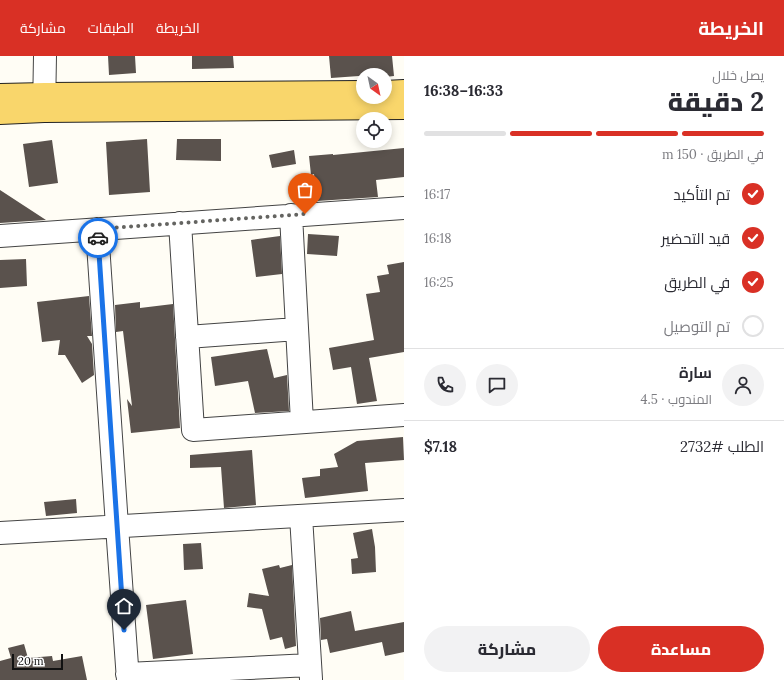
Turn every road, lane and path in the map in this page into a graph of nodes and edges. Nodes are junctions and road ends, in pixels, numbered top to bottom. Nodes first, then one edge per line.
1 (45, 56) edge
2 (404, 91) edge
3 (356, 92) edge
4 (392, 92) edge
5 (0, 95) edge
6 (44, 103) junction
7 (404, 108) edge
8 (0, 113) edge
9 (404, 208) edge
10 (291, 216) junction
11 (180, 223) junction
12 (97, 229) junction
13 (0, 236) edge
14 (297, 329) junction
15 (188, 337) junction
16 (404, 415) edge
17 (302, 422) junction
18 (404, 510) edge
19 (301, 516) junction
20 (117, 526) junction
21 (0, 533) edge
22 (311, 672) edge
23 (128, 677) edge

1 - 6 street
2 - 4 main road
3 - 6 main road
5 - 6 main road
6 - 7 main road
6 - 8 main road
9 - 10 street
10 - 11 street
10 - 14 street
11 - 12 street
11 - 15 street
12 - 13 street
12 - 20 street
14 - 15 street
14 - 17 street
15 - 17 street
16 - 17 street
18 - 19 street
19 - 20 street
19 - 22 street
20 - 21 street
20 - 23 street
22 - 23 street

